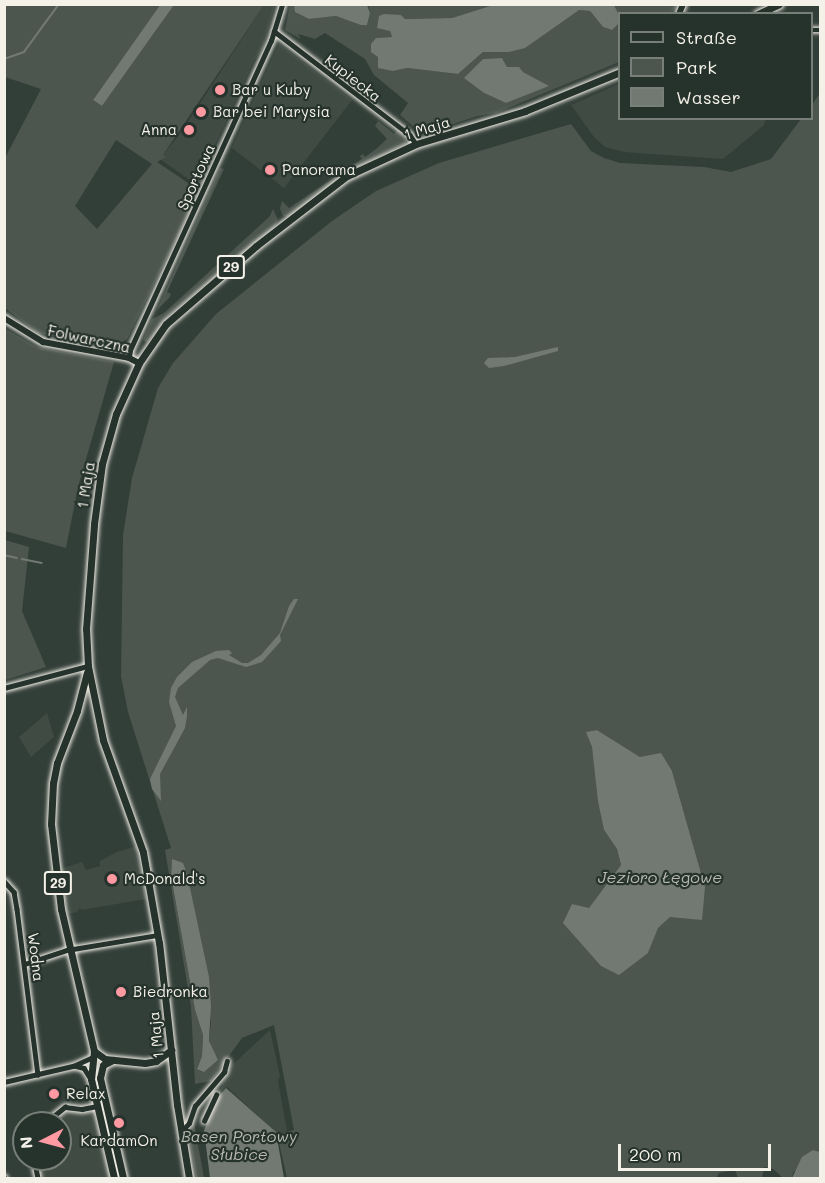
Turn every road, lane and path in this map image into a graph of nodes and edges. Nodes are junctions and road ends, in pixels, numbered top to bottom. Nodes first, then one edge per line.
1 (282, 4) edge
2 (779, 4) edge
3 (762, 12) edge
4 (274, 31) junction
5 (618, 73) edge
6 (416, 144) junction
7 (4, 318) edge
8 (129, 358) junction
9 (139, 363) junction
10 (88, 666) junction
11 (4, 688) edge
12 (95, 710) junction
13 (77, 711) junction
14 (4, 881) edge
15 (158, 935) junction
16 (69, 950) junction
17 (25, 964) junction
18 (171, 1050) junction
19 (93, 1054) junction
20 (112, 1060) junction
21 (227, 1061) dead end
22 (73, 1066) junction
23 (38, 1075) junction
24 (91, 1079) junction
25 (4, 1082) edge
26 (216, 1095) dead end
27 (97, 1106) junction
28 (59, 1111) edge
29 (204, 1121) dead end
30 (181, 1132) junction
31 (114, 1179) edge
32 (123, 1179) edge
33 (189, 1179) edge

1 - 4 street, Sportowa
2 - 3 main road
4 - 6 street, Kupiecka
4 - 8 street, Sportowa
5 - 6 main road, 1 Maja / 29
6 - 9 main road, 1 Maja / 29
7 - 8 street, Folwarczna
8 - 9 street, Folwarczna
9 - 10 main road, 1 Maja / 29
10 - 11 street
10 - 12 main road, 1 Maja / 29
10 - 13 main road, 29
12 - 13 main road
12 - 15 main road, 1 Maja / 29
13 - 16 main road, 29
14 - 17 street, Wodna
15 - 16 street
15 - 18 main road, 1 Maja / 29
16 - 17 street
16 - 19 main road, 29
17 - 23 street, Wodna
18 - 20 main road
18 - 30 main road, 1 Maja / 29
19 - 20 main road
19 - 22 street
19 - 24 main road, 29
20 - 32 main road
21 - 30 street
22 - 23 street
22 - 24 street
23 - 25 street
24 - 27 main road, 29
26 - 29 street
27 - 28 street
27 - 31 main road, 29
30 - 33 main road, 1 Maja / 29

